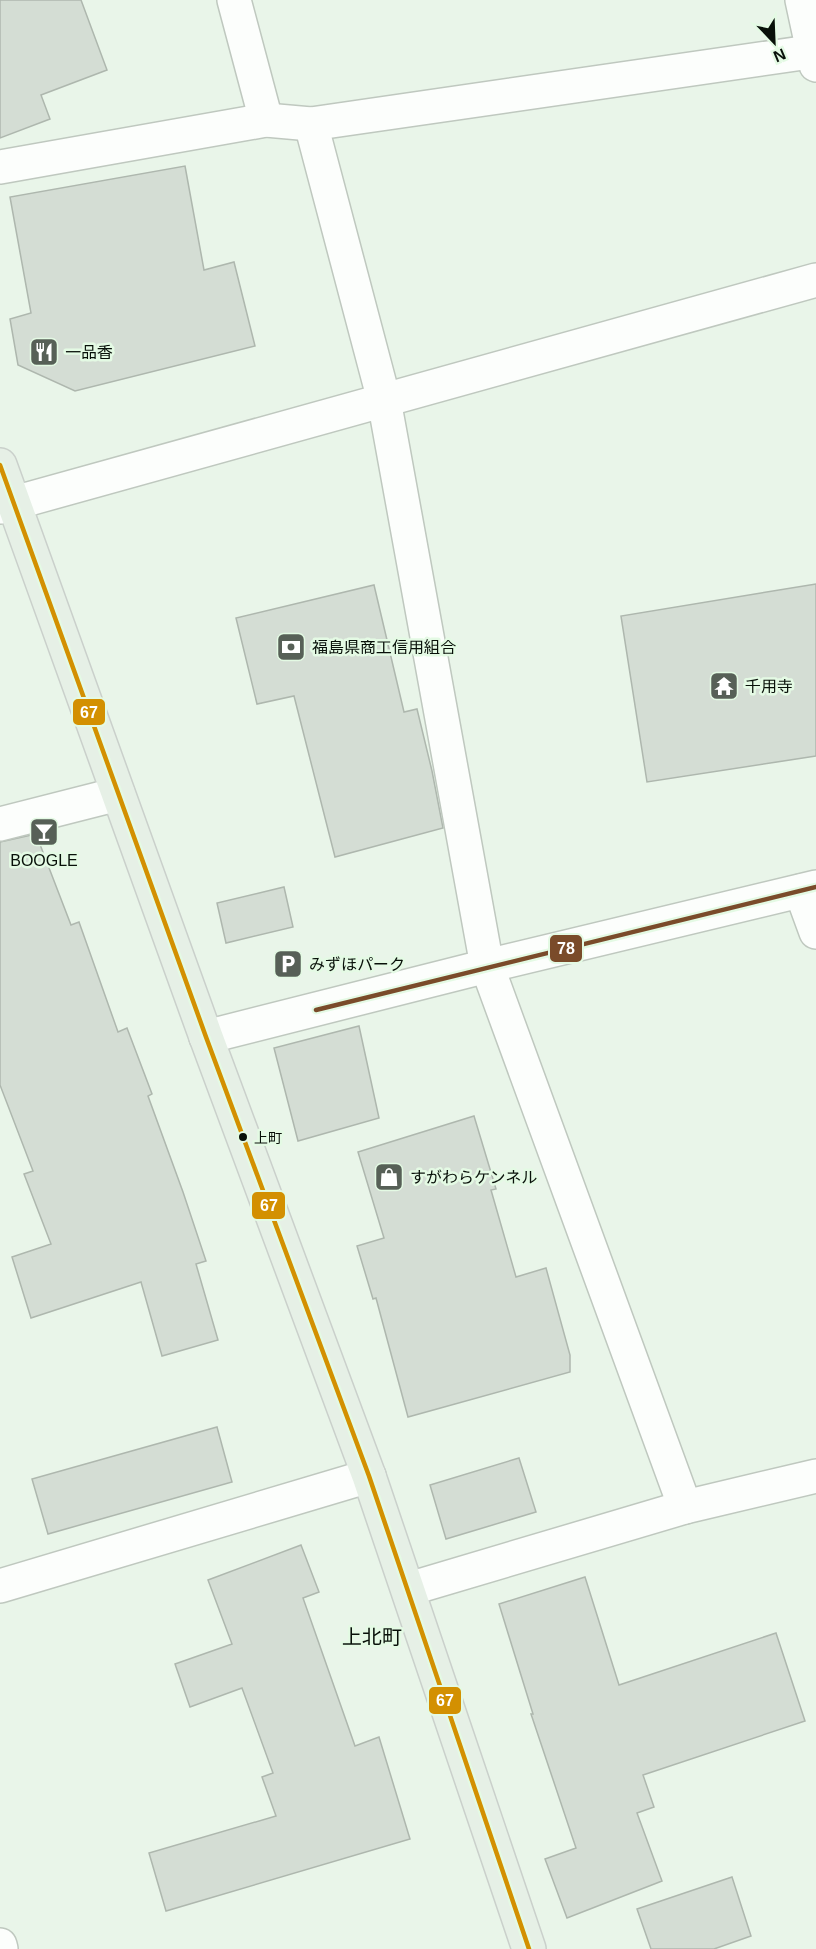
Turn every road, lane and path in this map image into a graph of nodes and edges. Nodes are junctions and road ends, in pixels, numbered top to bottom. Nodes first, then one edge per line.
1 (234, 0) edge
2 (802, 0) edge
3 (815, 56) edge
4 (266, 120) junction
5 (311, 124) junction
6 (0, 167) edge
7 (816, 280) edge
8 (384, 400) junction
9 (0, 465) edge
10 (6, 505) edge
11 (118, 794) junction
12 (0, 824) edge
13 (808, 889) edge
14 (816, 932) edge
15 (487, 966) junction
16 (206, 1037) junction
17 (369, 1476) junction
18 (816, 1476) edge
19 (686, 1507) junction
20 (2, 1580) edge
21 (409, 1589) junction
22 (529, 1949) edge

1 - 4 street
2 - 3 street
3 - 5 street
4 - 5 street
4 - 6 street
5 - 8 street
7 - 8 street
8 - 10 street
8 - 15 street
9 - 10 main road
10 - 11 main road
11 - 12 street
11 - 16 main road
13 - 14 street
13 - 15 street
15 - 16 street
15 - 19 street
16 - 17 main road
17 - 20 street
17 - 21 main road
18 - 19 street
19 - 21 street
21 - 22 main road

